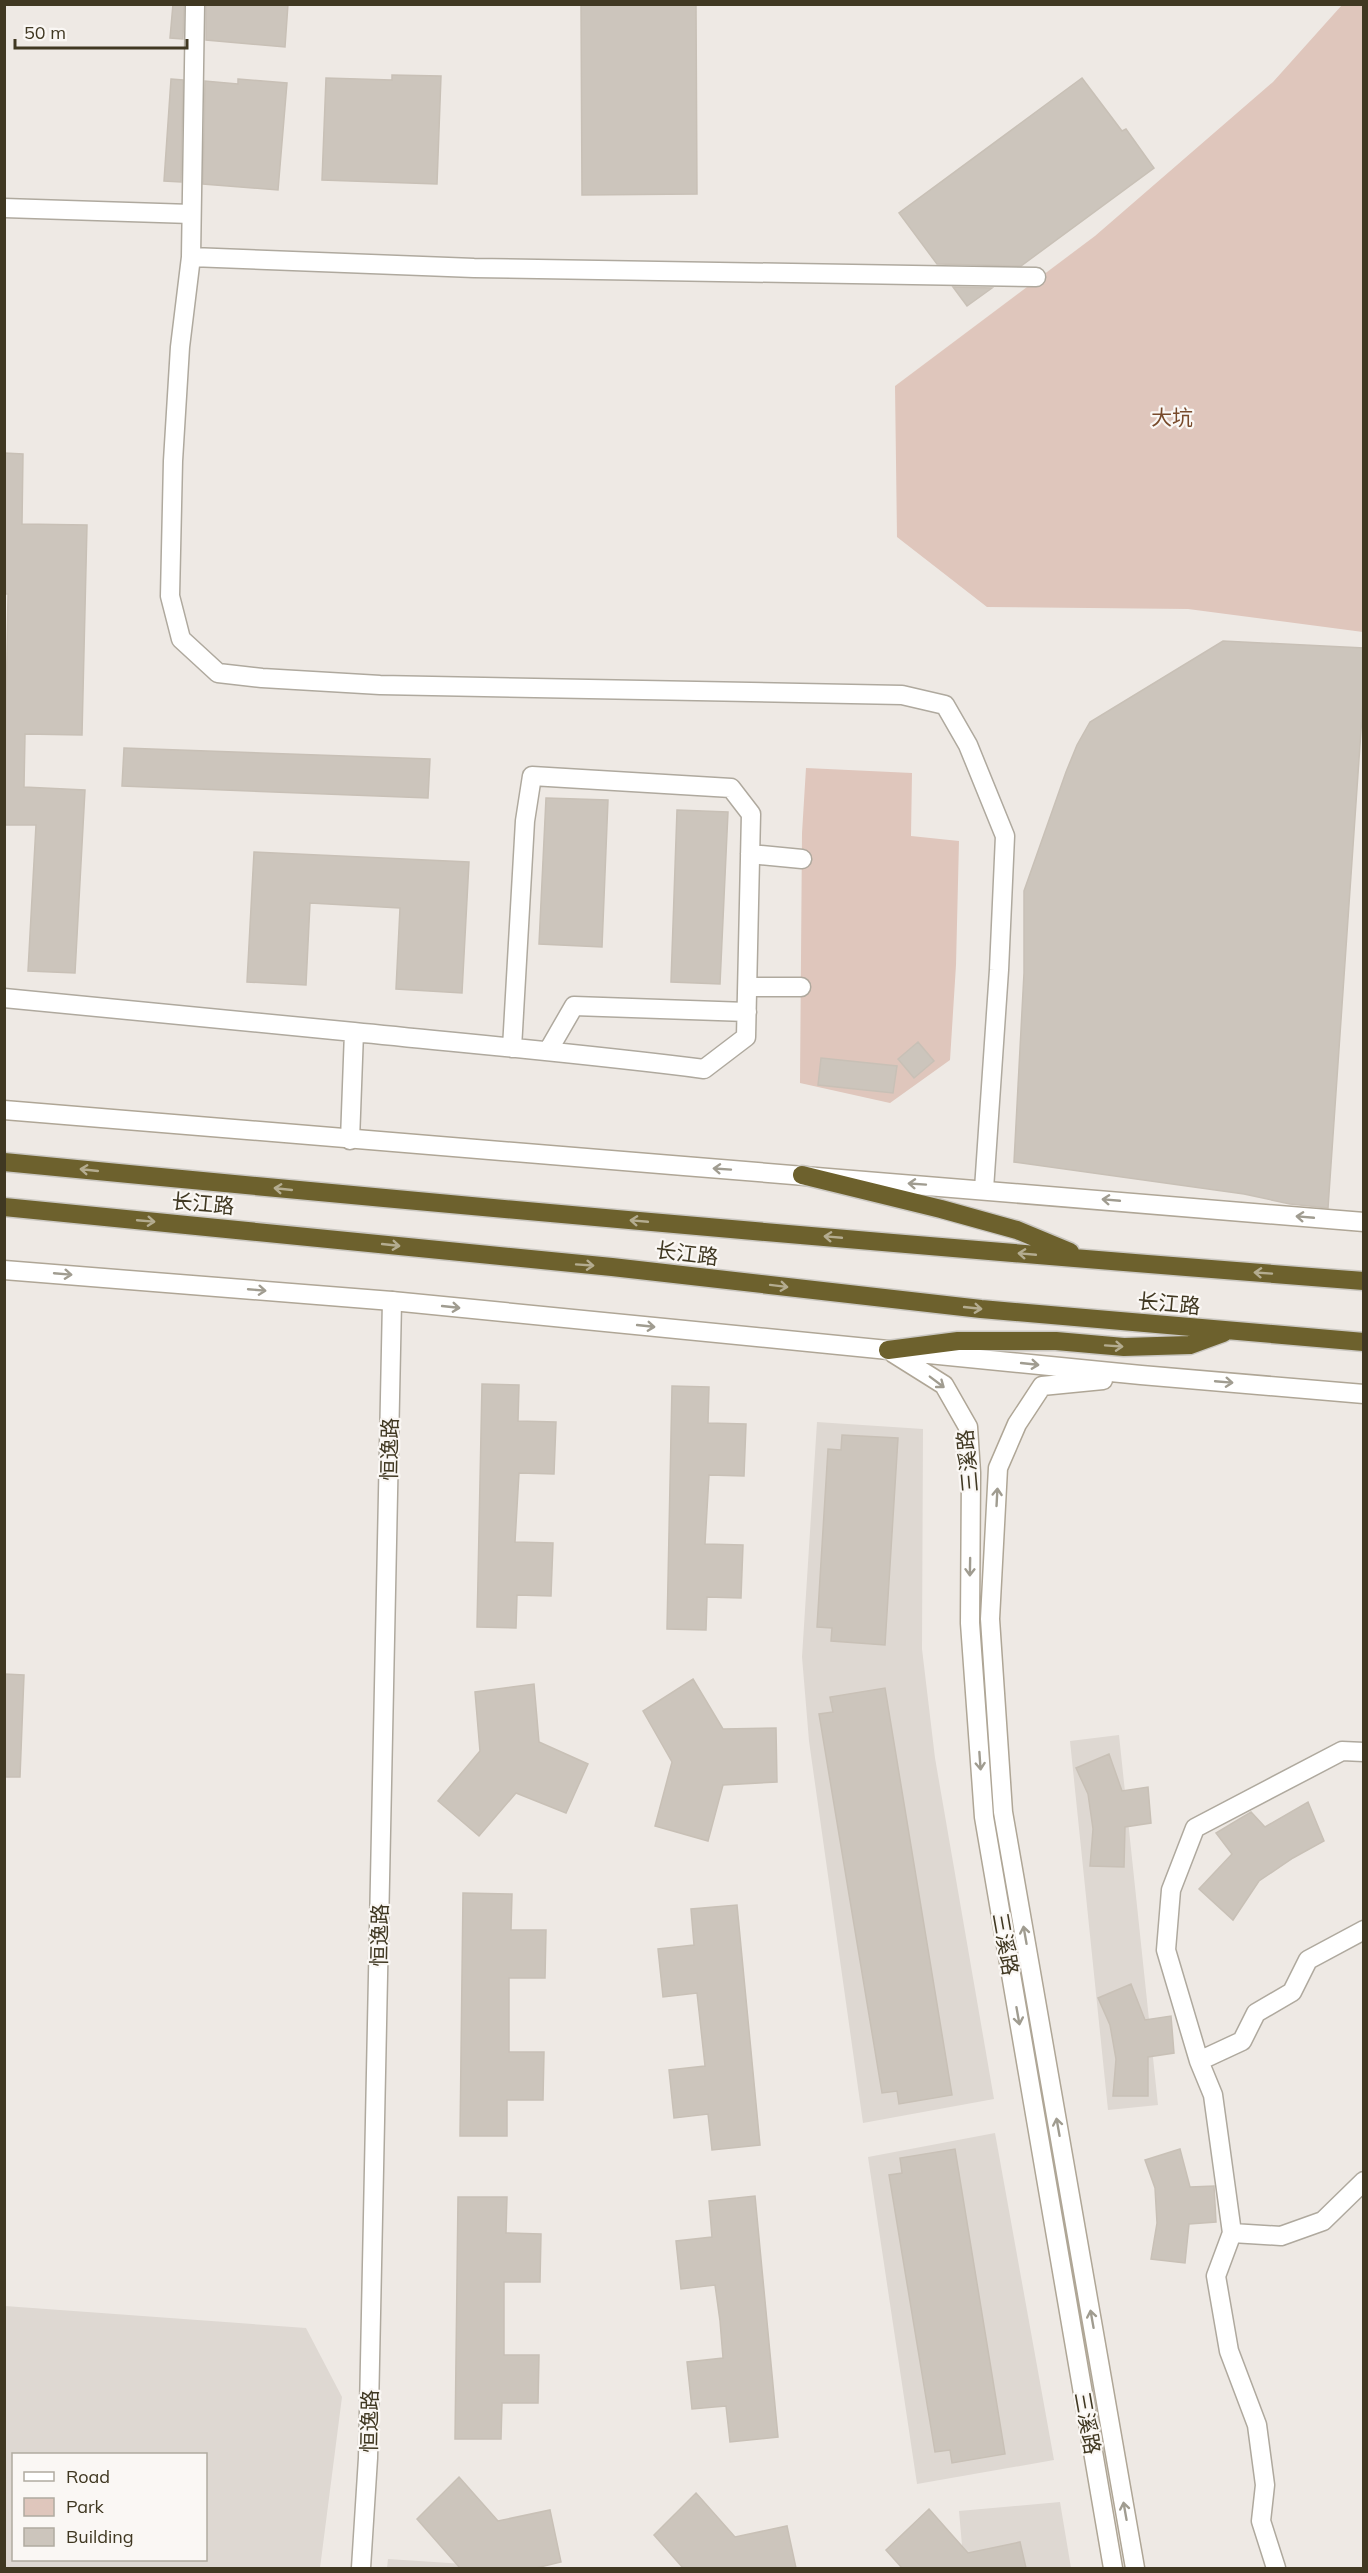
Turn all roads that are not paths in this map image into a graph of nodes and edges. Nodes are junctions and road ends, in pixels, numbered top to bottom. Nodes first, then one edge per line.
1 (195, 4) edge
2 (4, 208) edge
3 (191, 214) junction
4 (191, 257) junction
5 (1036, 277) dead end
6 (750, 854) junction
7 (802, 859) dead end
8 (748, 987) junction
9 (801, 987) dead end
10 (4, 998) edge
11 (747, 1012) junction
12 (354, 1032) junction
13 (512, 1048) junction
14 (548, 1051) junction
15 (4, 1110) edge
16 (350, 1140) junction
17 (4, 1162) edge
18 (802, 1175) junction
19 (984, 1189) junction
20 (4, 1207) edge
21 (1364, 1222) edge
22 (1088, 1260) junction
23 (4, 1270) edge
24 (1364, 1281) edge
25 (392, 1301) junction
26 (1230, 1330) junction
27 (1364, 1342) edge
28 (888, 1350) junction
29 (1141, 1375) junction
30 (1364, 1394) edge
31 (1364, 1752) edge
32 (1364, 1930) edge
33 (1199, 2061) junction
34 (1364, 2181) edge
35 (1232, 2233) junction
36 (361, 2568) edge
37 (1113, 2568) edge
38 (1135, 2568) edge
39 (1276, 2568) edge

1 - 3 street
2 - 3 street
3 - 4 street
4 - 5 street
4 - 19 street
6 - 7 street
6 - 8 street
6 - 13 street
8 - 9 street
8 - 11 street
10 - 12 street
11 - 14 street
11 - 14 street
12 - 13 street
12 - 16 street
13 - 14 street
15 - 16 street
18 -> 16 street
22 -> 17 highway, 长江路
19 -> 18 street
18 - 22 highway
21 -> 19 street
20 -> 26 highway, 长江路
24 -> 22 highway, 长江路
23 -> 25 street
25 -> 28 street
25 - 36 street, 恒逸路
26 - 27 highway, 长江路
28 -> 26 highway
28 -> 29 street
28 -> 37 street, 三溪路
29 -> 30 street
38 -> 29 street, 三溪路
31 - 33 street
32 - 33 street
33 - 35 street
34 - 35 street
35 - 39 street

